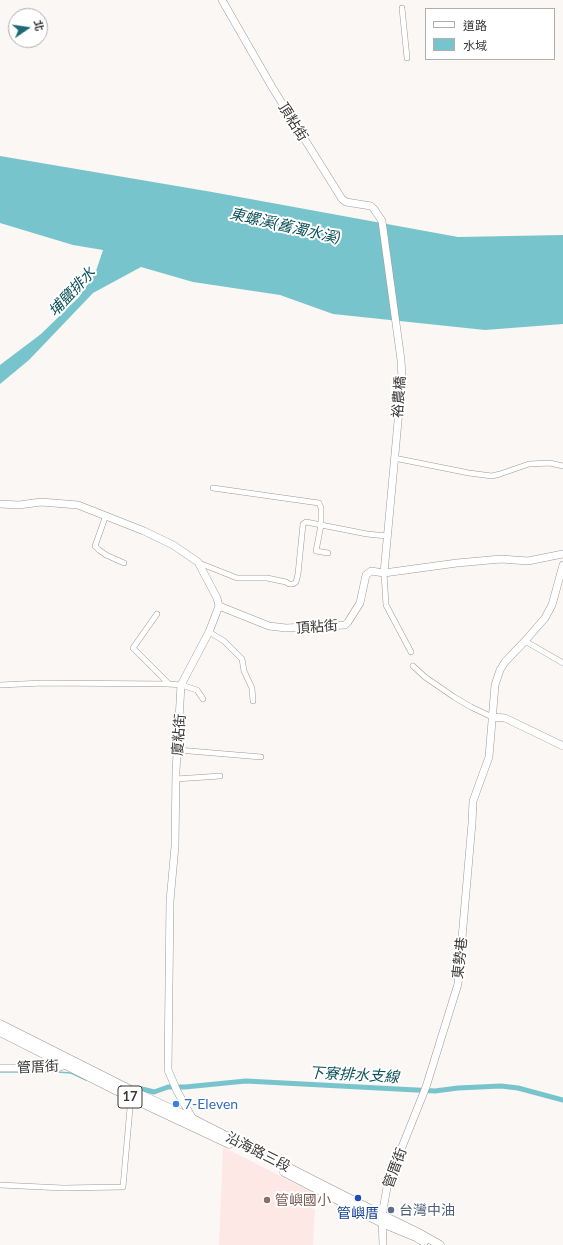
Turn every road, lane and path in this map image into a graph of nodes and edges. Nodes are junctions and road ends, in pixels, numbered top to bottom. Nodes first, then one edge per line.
1 (222, 0) edge
2 (402, 8) dead end
3 (407, 58) dead end
4 (382, 221) joint
5 (394, 458) junction
6 (563, 466) edge
7 (213, 488) dead end
8 (0, 504) edge
9 (106, 515) junction
10 (320, 525) junction
11 (387, 536) junction
12 (328, 553) dead end
13 (563, 554) edge
14 (198, 562) junction
15 (124, 563) dead end
16 (563, 565) edge
17 (384, 573) junction
18 (219, 606) junction
19 (157, 614) dead end
20 (209, 632) junction
21 (525, 642) junction
22 (411, 652) dead end
23 (563, 663) edge
24 (413, 666) dead end
25 (169, 684) junction
26 (0, 685) edge
27 (181, 685) junction
28 (203, 699) dead end
29 (253, 701) dead end
30 (492, 716) junction
31 (563, 746) edge
32 (178, 750) junction
33 (262, 757) dead end
34 (220, 776) dead end
35 (176, 779) junction
36 (0, 1024) edge
37 (0, 1032) edge
38 (71, 1064) junction
39 (0, 1068) edge
40 (424, 1091) joint
41 (135, 1096) junction
42 (194, 1123) junction
43 (0, 1185) edge
44 (382, 1219) junction
45 (383, 1245) edge
46 (429, 1245) edge
47 (440, 1245) edge

1 - 4 street, 頂粘街
2 - 3 street
4 - 5 street, 裕農橋
5 - 6 street
5 - 11 street, 裕農橋
7 - 10 street
8 - 9 street
9 - 14 street
9 - 15 street
10 - 11 street
10 - 12 street
10 - 14 street
11 - 17 street, 裕農橋
13 - 17 street, 頂粘街
14 - 18 street
16 - 21 street
17 - 18 street, 頂粘街
17 - 22 street
18 - 20 street, 廈粘街
19 - 25 street
20 - 27 street, 廈粘街
20 - 29 street
21 - 23 street
21 - 30 street
24 - 30 street
25 - 26 street
25 - 27 street
27 - 28 street
27 - 32 street, 廈粘街
30 - 31 street
30 - 40 street, 東勢巷
32 - 33 street
32 - 35 street, 廈粘街
34 - 35 street
35 - 42 street, 廈粘街
36 - 38 main road, 17
37 - 38 main road, 17
38 - 39 street, 管厝街
38 - 41 main road, 沿海路三段 / 17
40 - 44 street, 管厝街
41 - 42 main road, 沿海路三段 / 17
41 - 43 street
42 - 44 main road, 沿海路三段 / 17
44 - 45 street, 管厝街
44 - 46 main road, 沿海路三段 / 17
44 - 47 main road, 沿海路三段 / 17

